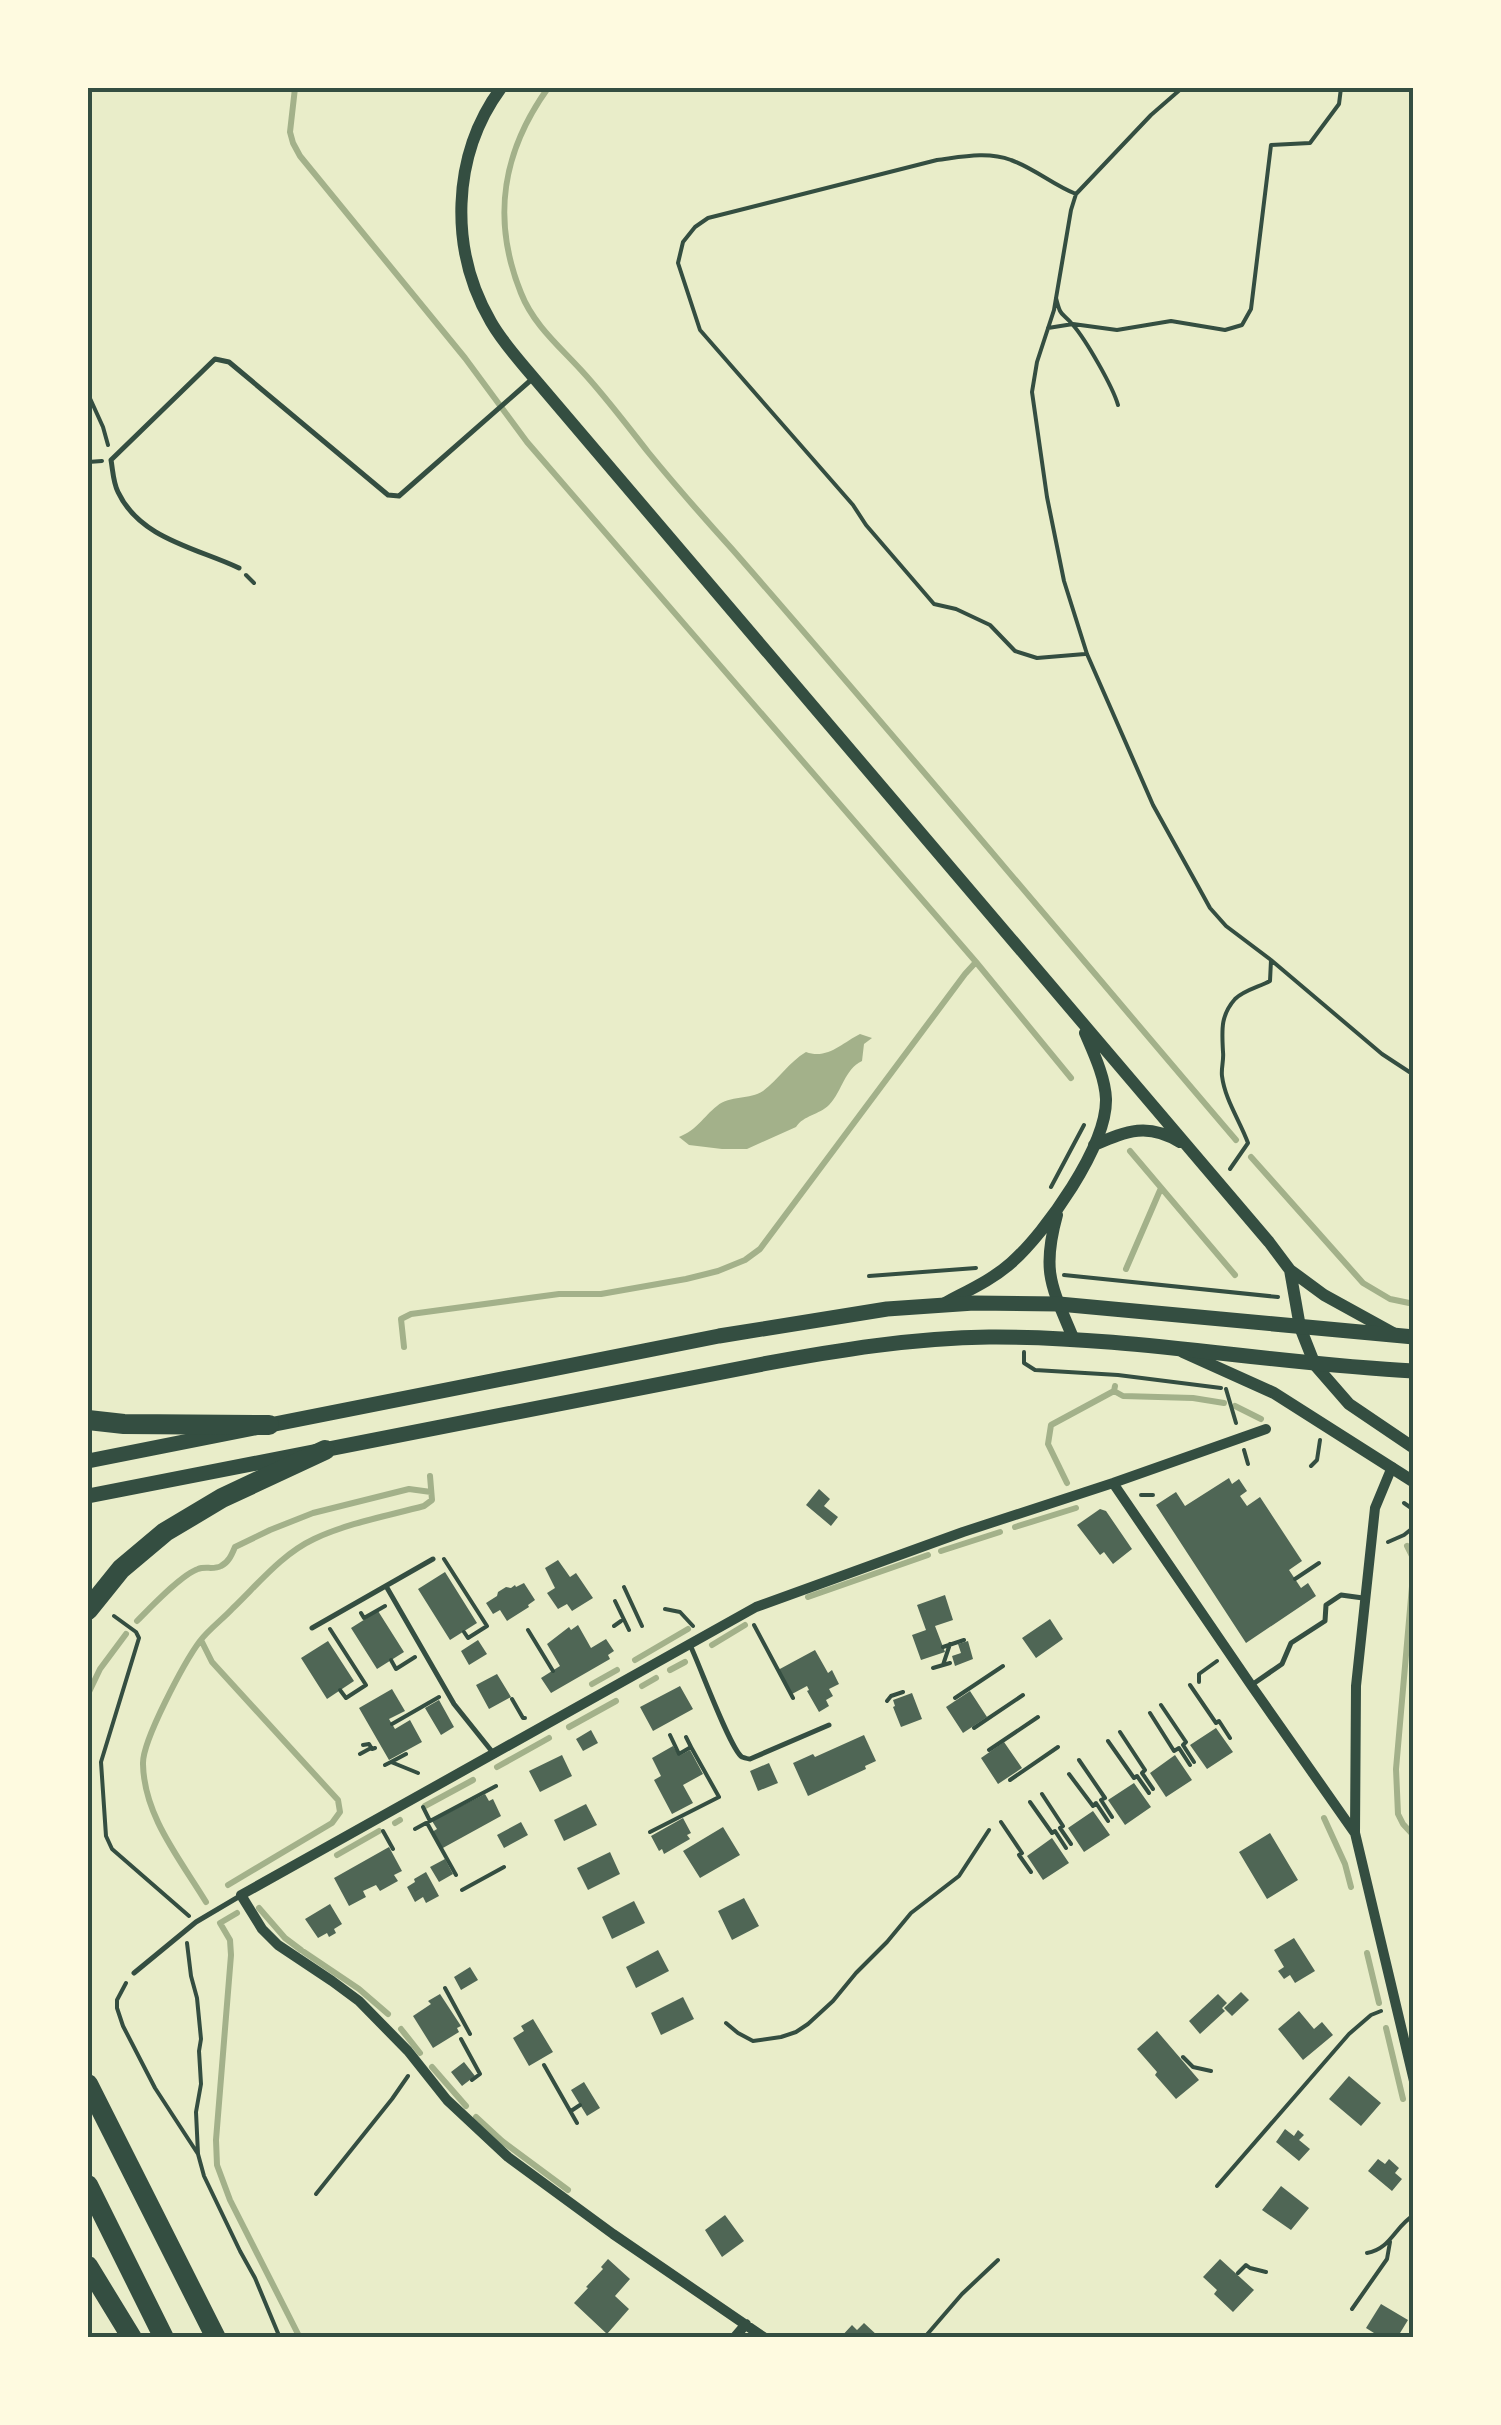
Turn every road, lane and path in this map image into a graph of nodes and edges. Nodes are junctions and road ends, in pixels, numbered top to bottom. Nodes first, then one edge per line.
1 (501, 88) edge
2 (1182, 88) edge
3 (1341, 88) edge
4 (1076, 194) junction
5 (1056, 297) junction
6 (1073, 324) junction
7 (1048, 328) junction
8 (534, 378) junction
9 (88, 394) edge
10 (1118, 405) dead end
11 (111, 460) junction
12 (88, 462) edge
13 (239, 568) dead end
14 (1087, 654) junction
15 (1270, 960) junction
16 (1078, 1018) junction
17 (1414, 1075) edge
18 (1090, 1113) dead end
19 (1094, 1145) junction
20 (1191, 1149) junction
21 (1230, 1169) dead end
22 (1047, 1195) dead end
23 (1060, 1208) junction
24 (982, 1268) dead end
25 (1290, 1270) junction
26 (1056, 1274) dead end
27 (869, 1276) dead end
28 (1288, 1298) dead end
29 (942, 1304) junction
30 (1059, 1304) junction
31 (1300, 1327) junction
32 (1407, 1337) edge
33 (1074, 1340) junction
34 (1176, 1349) junction
35 (1024, 1352) dead end
36 (1315, 1364) junction
37 (1414, 1371) edge
38 (1226, 1389) junction
39 (1238, 1394) dead end
40 (88, 1420) edge
41 (269, 1425) junction
42 (1237, 1427) dead end
43 (1266, 1429) dead end
44 (1320, 1440) dead end
45 (1243, 1445) dead end
46 (1414, 1448) edge
47 (325, 1450) junction
48 (88, 1461) edge
49 (1248, 1464) dead end
50 (1311, 1466) dead end
51 (1392, 1468) junction
52 (1414, 1482) edge
53 (1114, 1483) junction
54 (1140, 1495) dead end
55 (88, 1496) edge
56 (1153, 1496) dead end
57 (1404, 1503) dead end
58 (1414, 1510) edge
59 (1414, 1527) edge
60 (1384, 1544) dead end
61 (433, 1559) joint
62 (1319, 1563) dead end
63 (1295, 1579) dead end
64 (386, 1586) junction
65 (624, 1586) dead end
66 (1366, 1598) junction
67 (616, 1600) dead end
68 (666, 1609) dead end
69 (88, 1610) edge
70 (748, 1612) junction
71 (114, 1616) dead end
72 (325, 1620) junction
73 (622, 1621) dead end
74 (614, 1626) dead end
75 (642, 1626) dead end
76 (312, 1628) dead end
77 (528, 1630) dead end
78 (629, 1630) dead end
79 (464, 1632) dead end
80 (964, 1640) dead end
81 (696, 1642) junction
82 (950, 1644) junction
83 (943, 1647) dead end
84 (415, 1657) dead end
85 (555, 1658) dead end
86 (391, 1660) dead end
87 (1218, 1660) dead end
88 (548, 1662) junction
89 (950, 1663) dead end
90 (942, 1665) junction
91 (1003, 1666) dead end
92 (933, 1668) dead end
93 (553, 1671) dead end
94 (1198, 1682) dead end
95 (1190, 1685) dead end
96 (1250, 1686) junction
97 (340, 1690) dead end
98 (903, 1692) dead end
99 (1023, 1695) dead end
100 (439, 1698) dead end
101 (512, 1698) dead end
102 (792, 1698) dead end
103 (955, 1698) dead end
104 (886, 1700) dead end
105 (1161, 1705) dead end
106 (1150, 1713) dead end
107 (1038, 1718) dead end
108 (526, 1719) dead end
109 (392, 1724) dead end
110 (829, 1725) dead end
111 (974, 1728) dead end
112 (1120, 1732) dead end
113 (670, 1736) dead end
114 (686, 1738) dead end
115 (1230, 1738) dead end
116 (1108, 1740) dead end
117 (364, 1745) dead end
118 (1058, 1747) dead end
119 (691, 1748) junction
120 (989, 1750) dead end
121 (360, 1754) dead end
122 (406, 1754) dead end
123 (494, 1754) junction
124 (1079, 1760) dead end
125 (418, 1773) dead end
126 (1070, 1774) dead end
127 (1010, 1780) dead end
128 (496, 1786) dead end
129 (1042, 1794) dead end
130 (1030, 1802) dead end
131 (425, 1811) dead end
132 (666, 1814) dead end
133 (429, 1822) junction
134 (670, 1822) junction
135 (1001, 1822) dead end
136 (414, 1829) dead end
137 (990, 1830) dead end
138 (650, 1832) dead end
139 (384, 1833) dead end
140 (1354, 1833) junction
141 (393, 1849) dead end
142 (504, 1867) dead end
143 (1031, 1872) dead end
144 (456, 1875) dead end
145 (462, 1890) dead end
146 (241, 1895) junction
147 (196, 1922) junction
148 (188, 1928) junction
149 (134, 1973) joint
150 (444, 1988) dead end
151 (1395, 2006) junction
152 (726, 2023) dead end
153 (470, 2034) dead end
154 (461, 2040) dead end
155 (1183, 2057) dead end
156 (88, 2063) edge
157 (544, 2064) dead end
158 (420, 2066) junction
159 (1211, 2071) dead end
160 (472, 2080) dead end
161 (1414, 2081) edge
162 (88, 2084) edge
163 (580, 2104) dead end
164 (571, 2111) junction
165 (577, 2123) dead end
166 (112, 2132) junction
167 (198, 2154) junction
168 (88, 2185) edge
169 (1216, 2186) dead end
170 (316, 2194) dead end
171 (1414, 2215) edge
172 (1390, 2242) junction
173 (1367, 2253) dead end
174 (998, 2260) dead end
175 (88, 2266) edge
176 (1266, 2272) dead end
177 (1238, 2273) dead end
178 (1352, 2308) dead end
179 (746, 2324) junction
180 (132, 2338) edge
181 (164, 2338) edge
182 (216, 2338) edge
183 (280, 2338) edge
184 (734, 2338) edge
185 (765, 2338) edge
186 (924, 2338) edge

1 - 8 street
2 - 4 path
3 - 6 path
4 - 5 path
4 - 14 path
5 - 6 path
5 - 7 path
6 - 7 path
6 - 10 path
7 - 14 path
8 - 11 lane
8 - 16 street
9 - 11 path
11 - 12 path
11 - 13 lane
14 - 15 path
15 - 17 path
15 - 21 path
16 - 19 street
16 - 20 street
18 - 22 path
19 - 20 street
19 - 23 street
20 - 25 street
23 - 29 street
23 - 30 street
24 - 27 path
25 - 31 street
25 - 32 street
26 - 28 path
29 - 30 main road
29 - 41 main road
30 - 31 main road
30 - 33 street
31 - 32 main road
31 - 36 street
33 - 34 main road
33 - 47 main road
34 - 36 main road
34 - 51 street
35 - 38 path
36 - 37 main road
36 - 46 street
38 - 39 path
38 - 42 path
40 - 41 highway
41 - 48 main road
43 - 53 street
44 - 50 path
45 - 49 path
47 - 55 main road
47 - 69 highway
51 - 52 street
51 - 66 street
53 - 70 street
53 - 96 street
54 - 56 path
57 - 58 path
59 - 60 path
61 - 64 lane
61 - 79 path
62 - 63 path
64 - 72 lane
64 - 123 lane
65 - 75 path
66 - 96 lane
66 - 140 street
67 - 78 path
68 - 81 path
70 - 81 street
70 - 102 path
71 - 147 path
72 - 76 lane
72 - 97 path
73 - 74 path
77 - 88 path
80 - 82 path
81 - 110 lane
81 - 123 street
82 - 83 path
82 - 90 path
84 - 86 path
85 - 88 path
87 - 94 path
88 - 93 path
89 - 90 path
90 - 92 path
91 - 103 path
95 - 115 path
96 - 140 street
98 - 104 path
99 - 111 path
100 - 109 path
101 - 108 path
105 - 106 path
107 - 120 path
112 - 116 path
113 - 119 path
114 - 119 path
117 - 121 path
118 - 127 path
119 - 134 path
122 - 125 path
123 - 146 street
124 - 126 path
128 - 133 path
129 - 130 path
131 - 133 path
132 - 134 path
133 - 136 path
133 - 144 path
134 - 138 path
135 - 143 path
137 - 152 path
139 - 141 path
140 - 151 street
142 - 145 path
146 - 147 lane
146 - 158 street
147 - 148 lane
148 - 149 lane
148 - 167 path
149 - 167 path
150 - 153 path
151 - 161 street
151 - 169 path
154 - 160 path
155 - 159 path
156 - 166 highway
157 - 164 path
158 - 170 path
158 - 179 street
162 - 166 highway
163 - 164 path
164 - 165 path
166 - 182 highway
167 - 183 path
168 - 181 highway
171 - 172 path
172 - 173 path
172 - 178 path
174 - 186 path
175 - 180 highway
176 - 177 path
179 - 184 street
179 - 185 street

